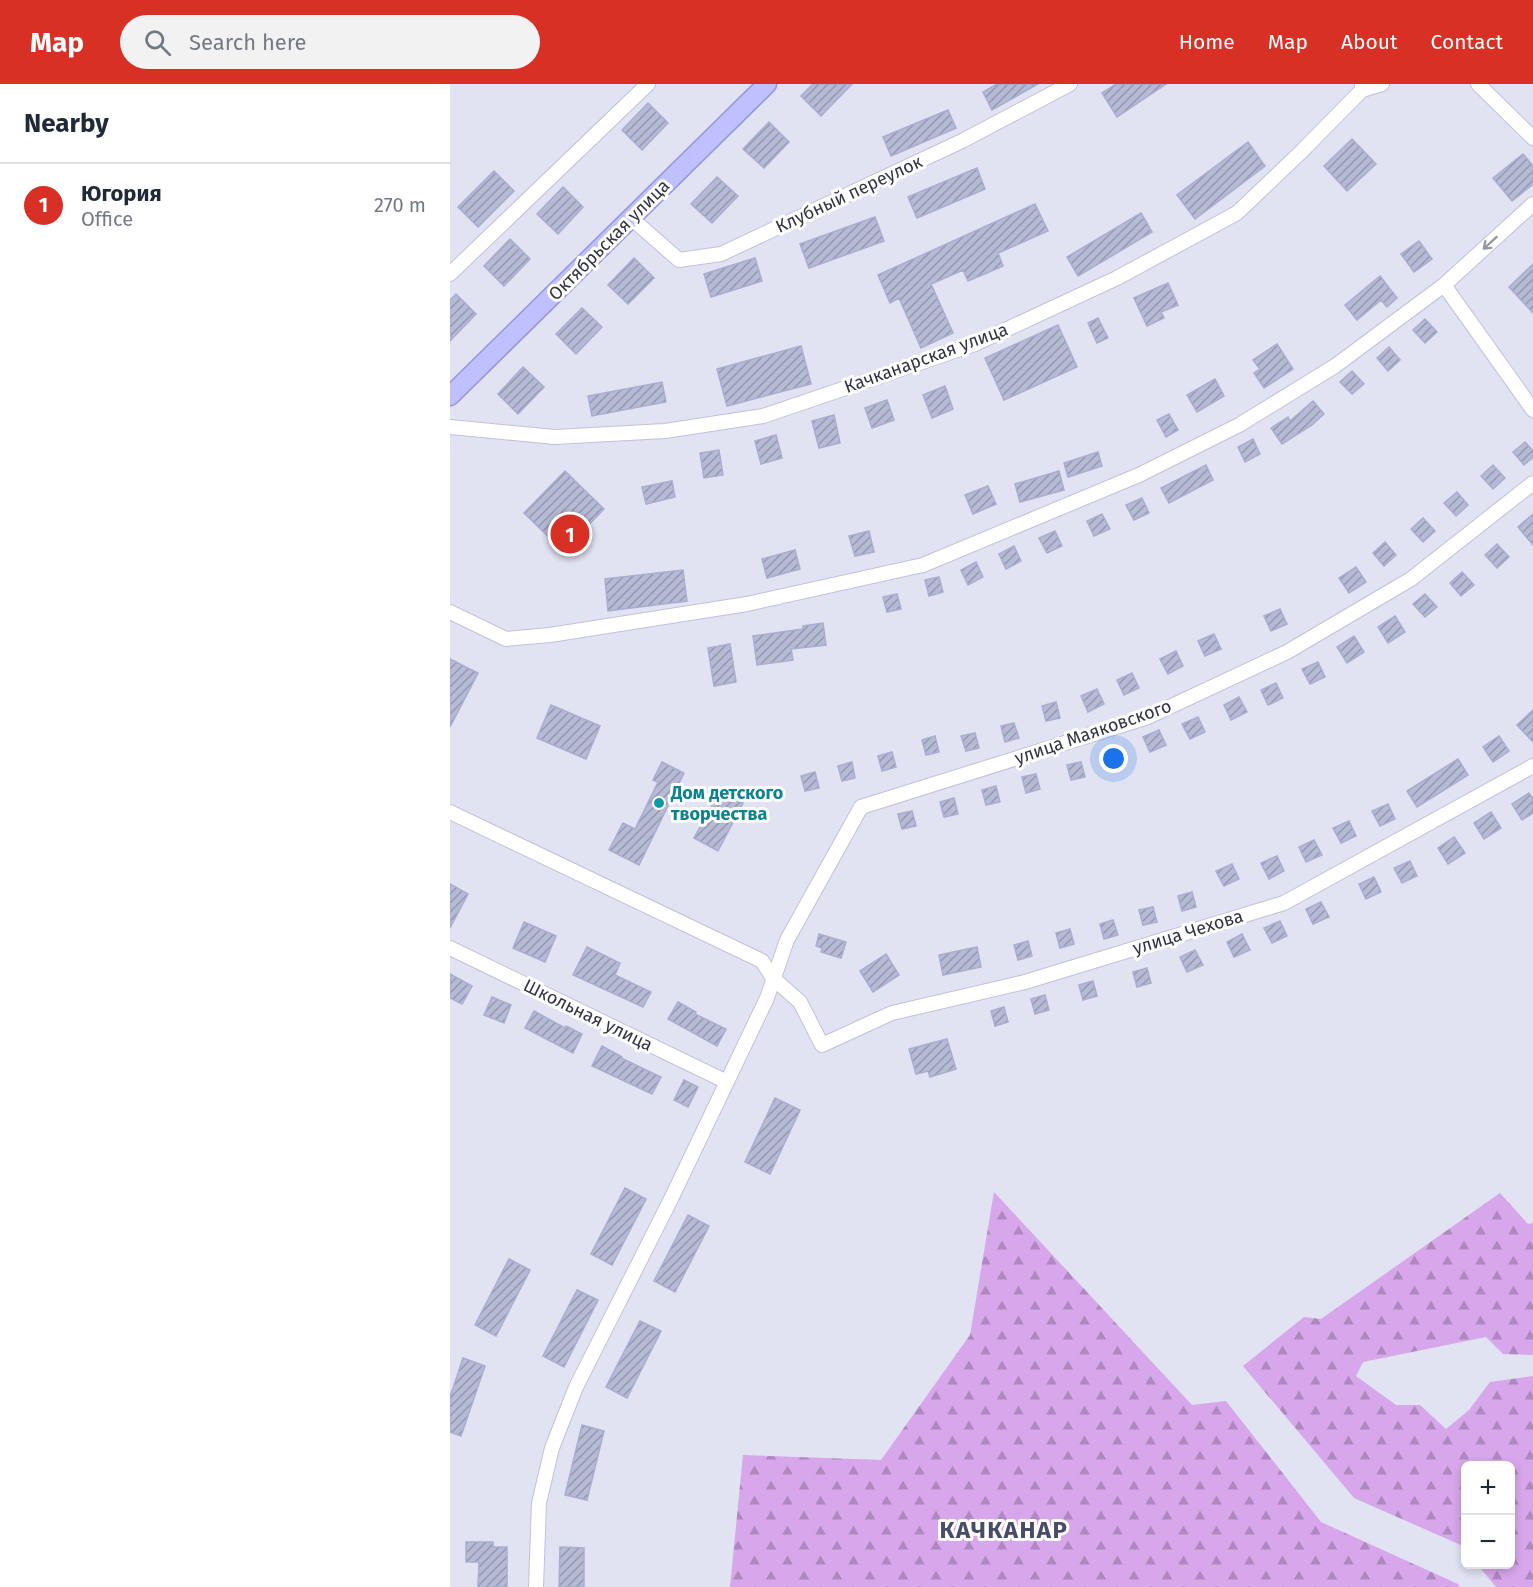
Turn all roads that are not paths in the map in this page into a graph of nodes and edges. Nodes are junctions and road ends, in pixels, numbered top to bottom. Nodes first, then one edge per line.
1 (648, 84) edge
2 (767, 84) edge
3 (1070, 84) edge
4 (1382, 84) edge
5 (1478, 84) edge
6 (1362, 87) edge
7 (1533, 138) edge
8 (1533, 204) edge
9 (631, 218) junction
10 (450, 274) edge
11 (1444, 285) junction
12 (450, 396) edge
13 (1533, 410) edge
14 (450, 427) edge
15 (1533, 483) edge
16 (450, 612) edge
17 (1533, 766) edge
18 (450, 812) edge
19 (450, 948) edge
20 (773, 978) junction
21 (727, 1082) junction
22 (536, 1587) edge

1 - 10 street
2 - 9 street, Октябрьская улица
3 - 9 street, Клубный переулок
4 - 6 street
5 - 7 street
6 - 14 street, Качканарская улица
8 -> 11 street
9 - 12 street, Октябрьская улица
11 - 13 street
11 - 16 street
15 - 20 street, улица Маяковского
17 - 20 street, улица Чехова
18 - 20 street
19 - 21 street, Школьная улица
20 - 21 street, улица Маяковского
21 - 22 street, улица Маяковского

